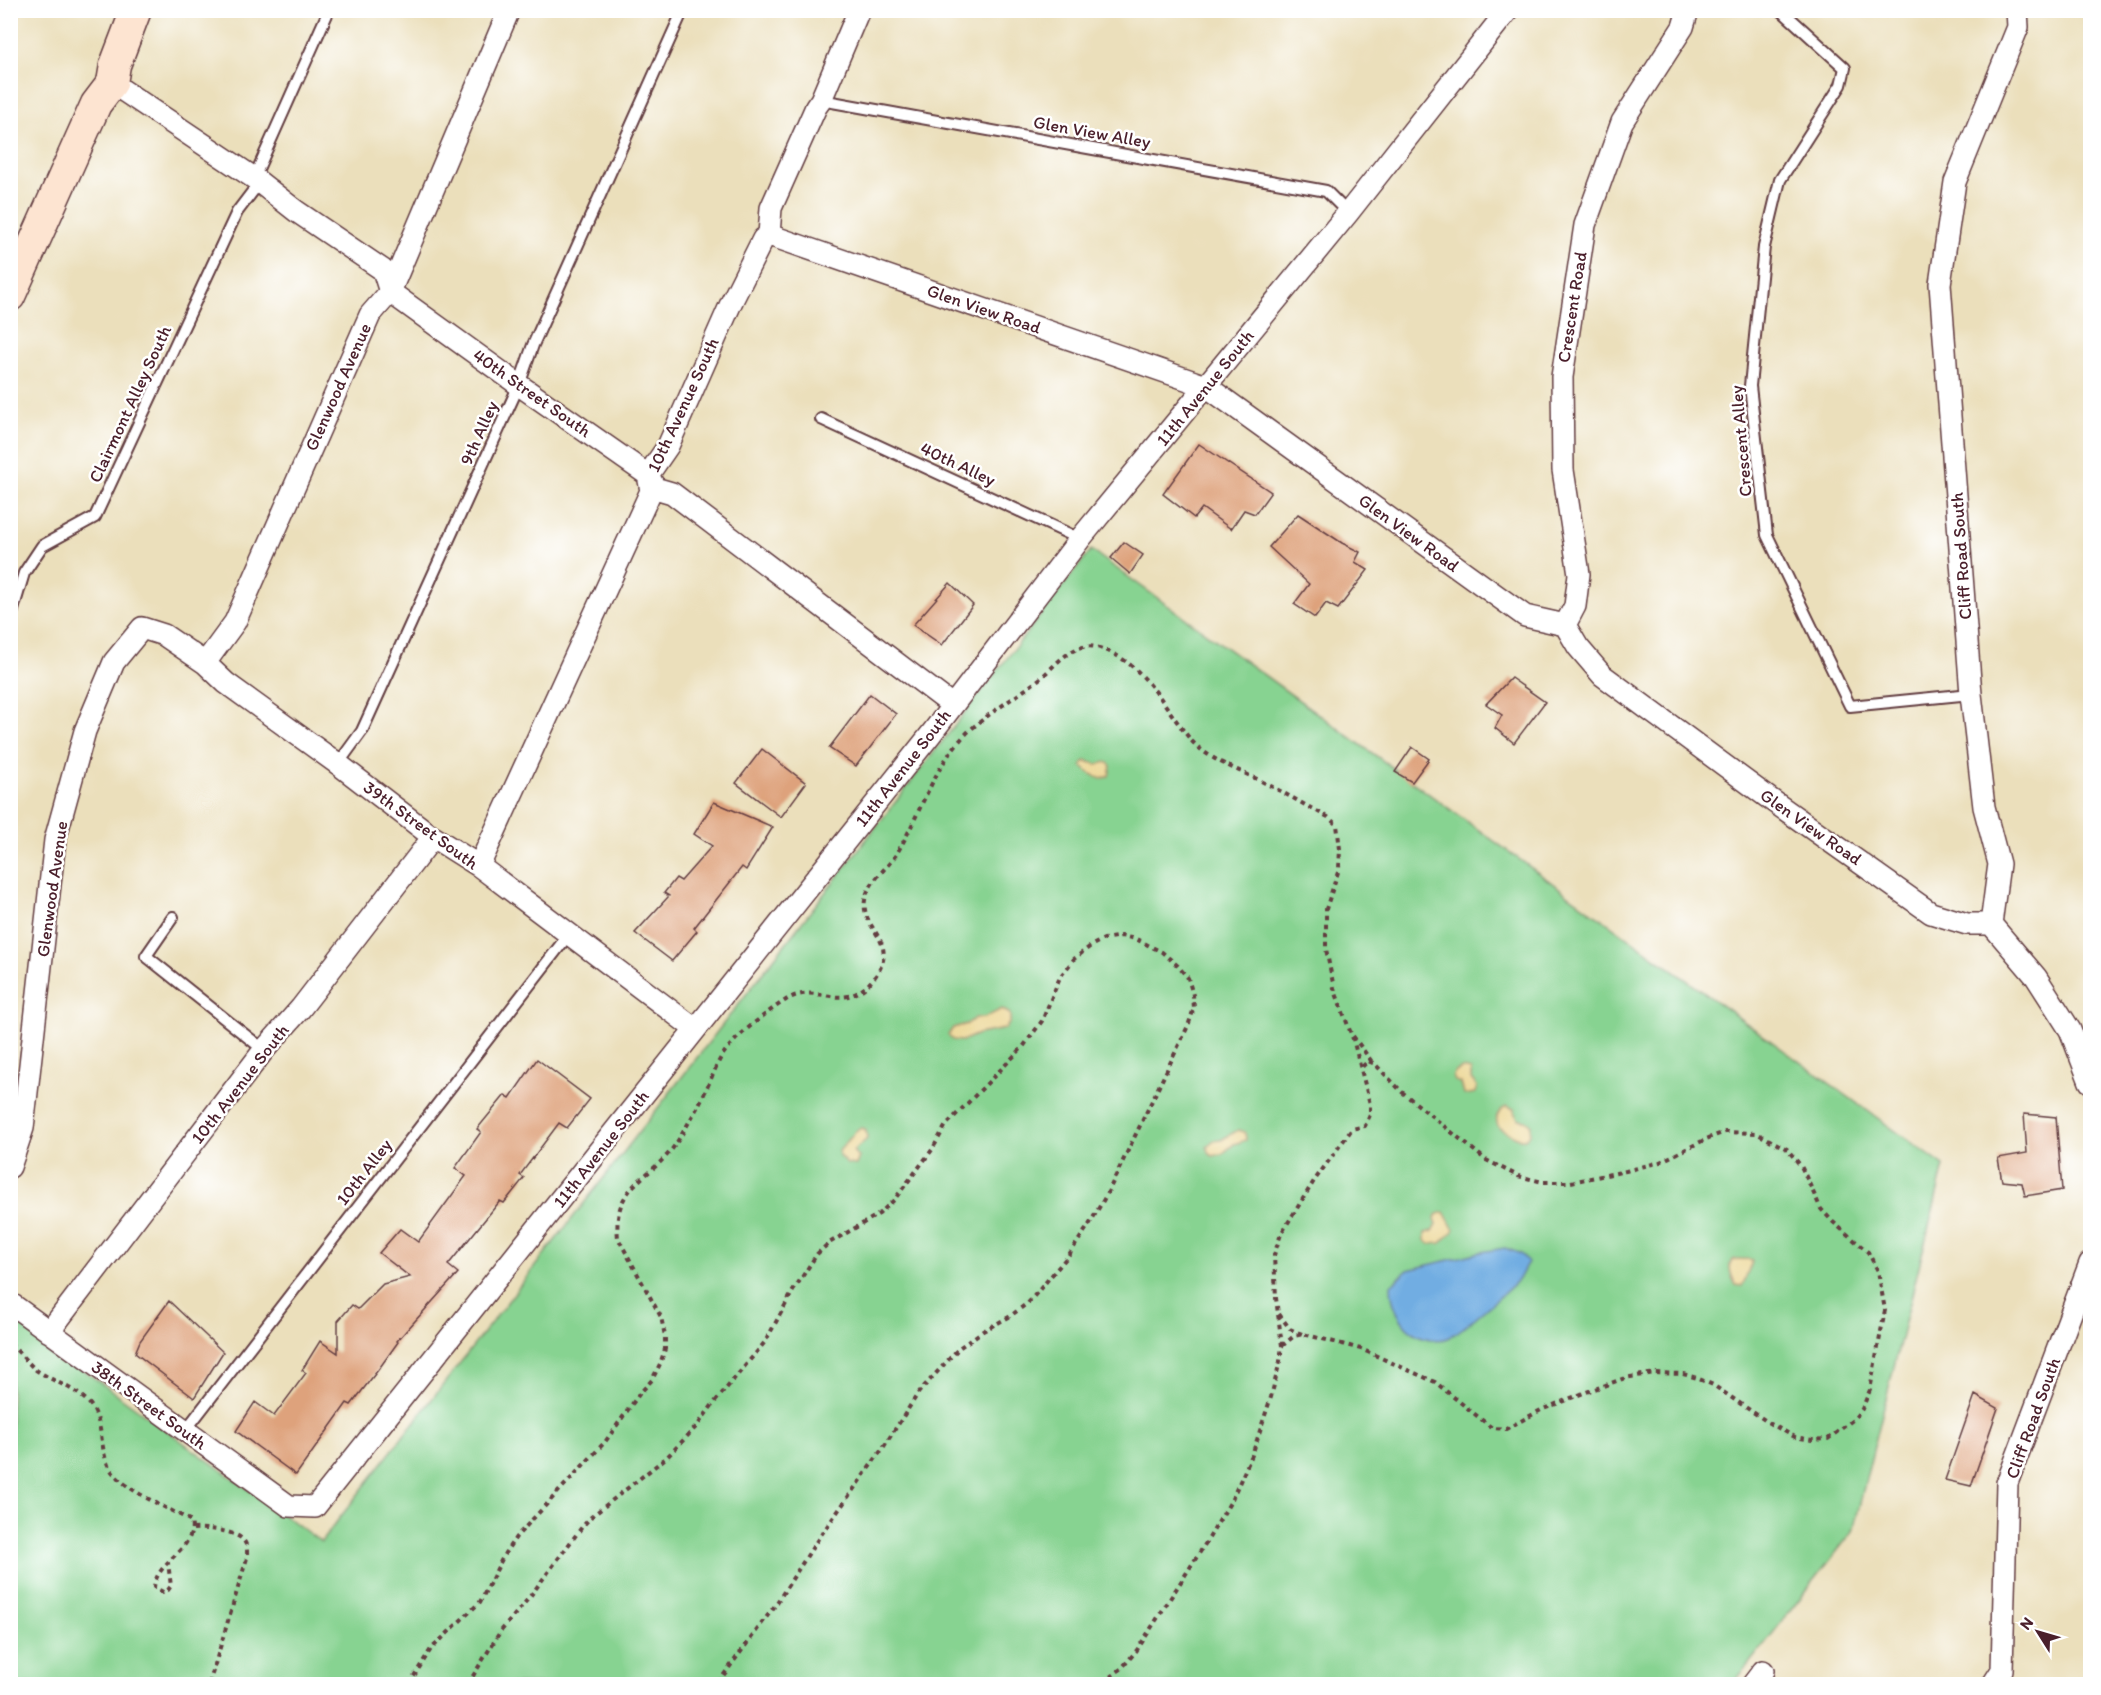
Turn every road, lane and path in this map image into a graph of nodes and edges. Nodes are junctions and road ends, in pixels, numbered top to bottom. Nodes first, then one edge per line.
1 (136, 10) edge
2 (329, 10) edge
3 (509, 10) edge
4 (683, 10) edge
5 (859, 10) edge
6 (1508, 10) edge
7 (1688, 10) edge
8 (1781, 10) edge
9 (2017, 10) edge
10 (112, 83) junction
11 (821, 100) junction
12 (254, 178) junction
13 (1348, 213) junction
14 (769, 235) junction
15 (390, 292) junction
16 (10, 296) edge
17 (519, 385) junction
18 (1206, 386) junction
19 (821, 419) dead end
20 (648, 475) junction
21 (1080, 539) junction
22 (10, 620) edge
23 (1565, 626) junction
24 (142, 628) joint
25 (205, 663) junction
26 (1971, 694) junction
27 (952, 705) junction
28 (339, 764) junction
29 (433, 837) junction
30 (479, 866) junction
31 (173, 917) dead end
32 (1991, 924) junction
33 (569, 934) junction
34 (695, 1029) junction
35 (1351, 1033) junction
36 (264, 1050) junction
37 (1372, 1062) junction
38 (1360, 1069) junction
39 (2091, 1082) edge
40 (10, 1167) edge
41 (2091, 1263) edge
42 (10, 1304) edge
43 (1277, 1312) junction
44 (49, 1332) junction
45 (1303, 1334) junction
46 (10, 1344) edge
47 (1282, 1346) junction
48 (185, 1431) junction
49 (289, 1506) joint
50 (193, 1529) junction
51 (168, 1563) junction
52 (209, 1684) edge
53 (410, 1684) edge
54 (468, 1684) edge
55 (717, 1684) edge
56 (1100, 1684) edge
57 (1992, 1684) edge

1 - 10 street
2 - 12 lane, Clairmont Alley South
3 - 15 street, Glenwood Avenue
4 - 17 lane, 9th Alley
5 - 11 street, 10th Avenue South
6 - 13 street, 11th Avenue South
7 - 23 street, Crescent Road
8 - 26 lane, Crescent Alley
9 - 26 street, Cliff Road South
10 - 12 street, 40th Street South
10 - 16 street
11 - 13 lane, Glen View Alley
11 - 14 street, 10th Avenue South
12 - 15 street, 40th Street South
12 - 22 lane, Clairmont Alley South
13 - 18 street, 11th Avenue South
14 - 18 street, Glen View Road
14 - 20 street, 10th Avenue South
15 - 17 street, 40th Street South
15 - 25 street, Glenwood Avenue
17 - 20 street, 40th Street South
17 - 28 lane, 9th Alley
18 - 21 street, 11th Avenue South
18 - 23 street, Glen View Road
19 - 21 lane, 40th Alley
20 - 27 street, 40th Street South
20 - 30 street, 10th Avenue South
21 - 27 street, 11th Avenue South
23 - 32 street, Glen View Road
24 - 25 street, 39th Street South
24 - 40 street, Glenwood Avenue
25 - 28 street, 39th Street South
26 - 32 street, Cliff Road South
27 - 34 street, 11th Avenue South
28 - 29 street, 39th Street South
29 - 30 street, 39th Street South
29 - 36 street, 10th Avenue South
30 - 33 street, 39th Street South
31 - 36 lane
32 - 39 street
33 - 34 street, 39th Street South
33 - 48 lane, 10th Alley
34 - 49 street, 11th Avenue South
35 - 37 path
35 - 38 path
35 - 53 path
36 - 44 street, 10th Avenue South
37 - 38 path
37 - 45 path
38 - 43 path
41 - 57 street, Cliff Road South
42 - 44 street, 38th Street South
43 - 45 path
43 - 47 path
44 - 48 street, 38th Street South
45 - 47 path
46 - 50 path
47 - 56 path
48 - 49 street, 38th Street South
50 - 51 path
50 - 52 path
51 - 51 path
54 - 55 path

